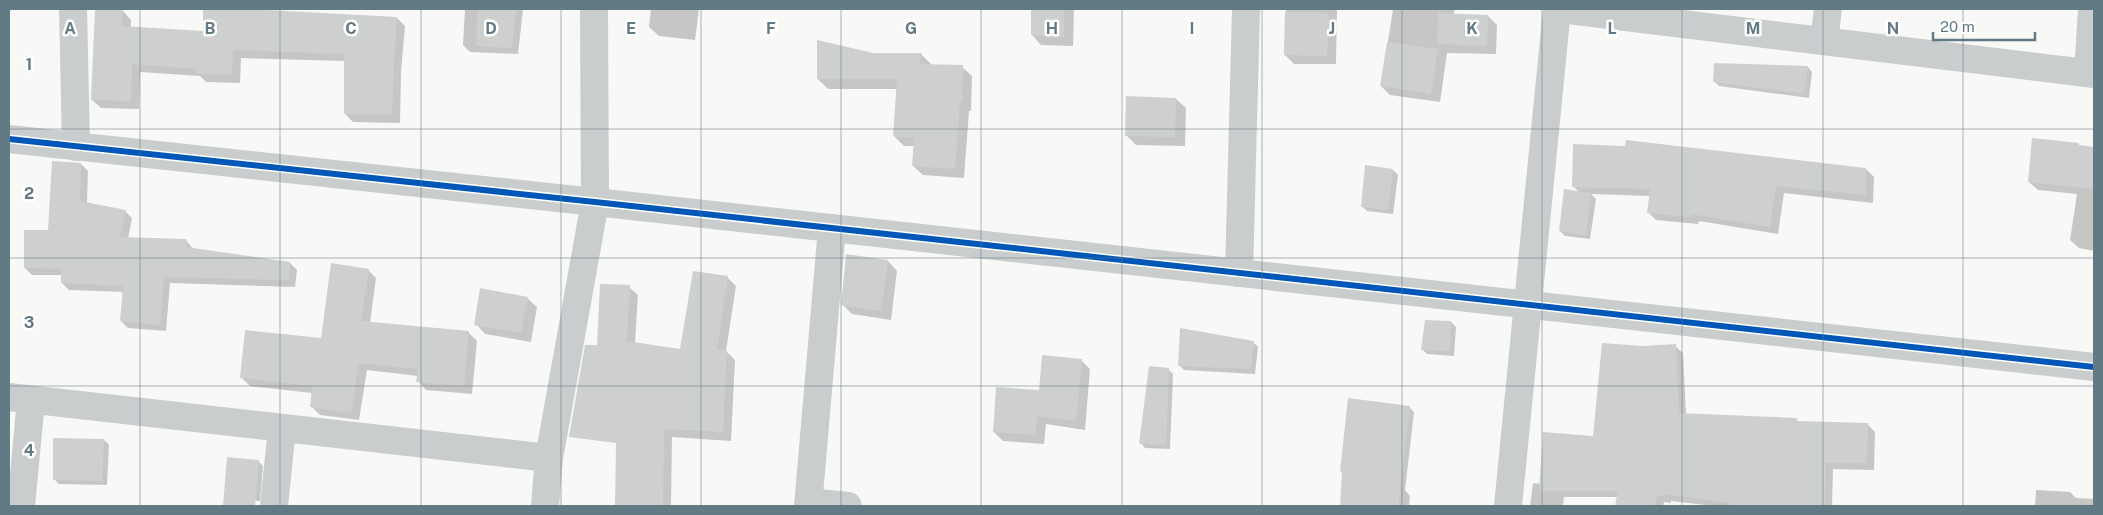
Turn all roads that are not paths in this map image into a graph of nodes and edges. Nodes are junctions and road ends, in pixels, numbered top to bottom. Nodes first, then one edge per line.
1 (73, 9) edge
2 (594, 9) edge
3 (1246, 9) edge
4 (1558, 9) edge
5 (1828, 9) edge
6 (2092, 9) edge
7 (1824, 41) junction
8 (2091, 74) edge
9 (9, 140) edge
10 (76, 147) junction
11 (595, 202) junction
12 (832, 228) junction
13 (1239, 274) junction
14 (1528, 305) junction
15 (2094, 368) edge
16 (20, 398) edge
17 (282, 428) junction
18 (549, 458) junction
19 (808, 504) edge
20 (21, 506) edge
21 (274, 506) edge
22 (545, 506) edge
23 (848, 506) edge
24 (1508, 506) edge

1 - 10 street
2 - 11 street
3 - 13 street
4 - 7 street
4 - 14 street
5 - 7 street
6 - 8 street
7 - 8 street
9 - 10 street
10 - 11 street
11 - 12 street
11 - 18 street
12 - 13 street
12 - 19 street
13 - 14 street
14 - 15 street
14 - 24 street
16 - 17 street
16 - 20 street
17 - 18 street
17 - 21 street
18 - 22 street
19 - 23 street

